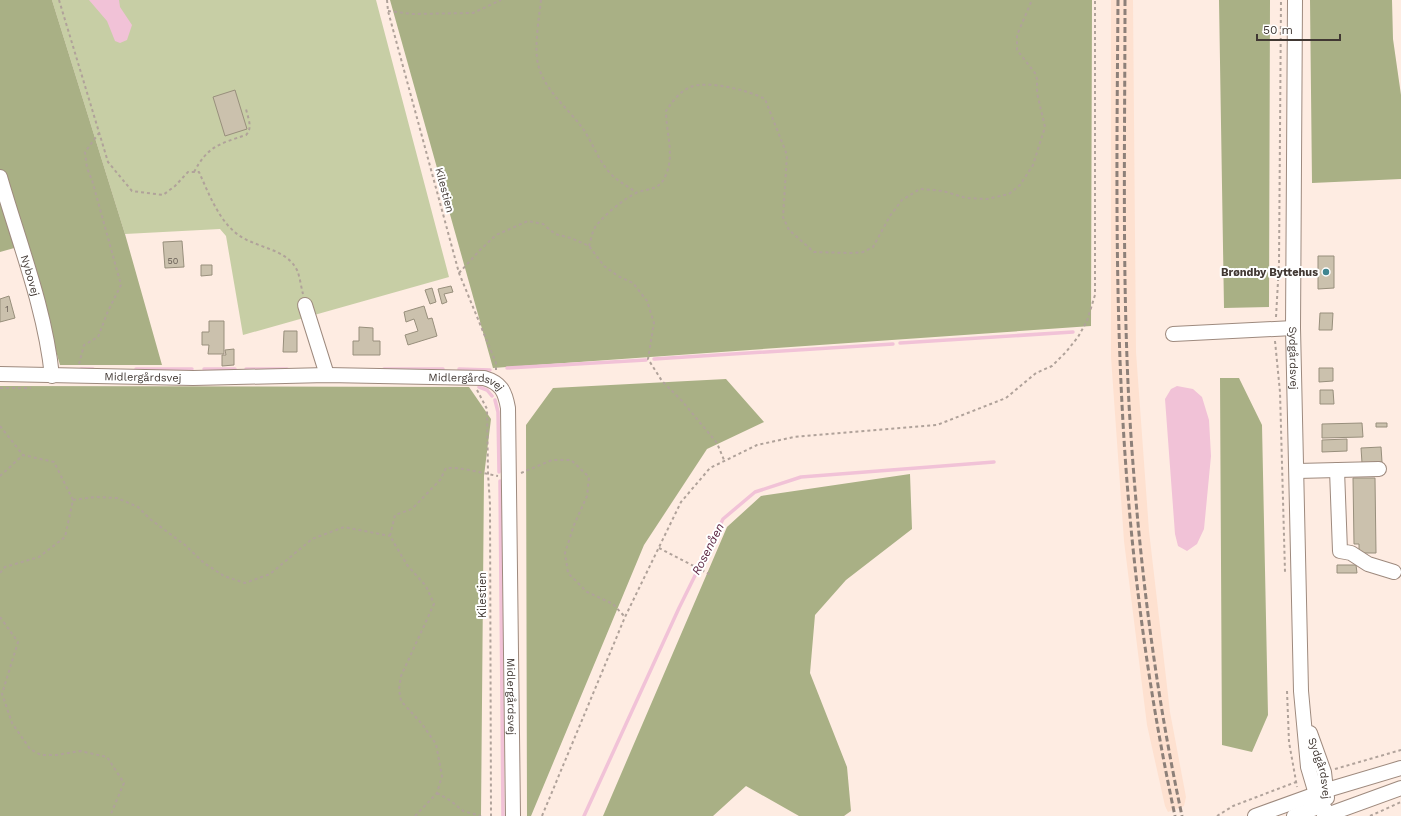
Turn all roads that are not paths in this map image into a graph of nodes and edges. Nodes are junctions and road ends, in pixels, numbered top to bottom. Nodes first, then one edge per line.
1 (1295, 0) edge
2 (0, 177) edge
3 (305, 305) road end
4 (1293, 328) junction
5 (1173, 334) dead end
6 (0, 374) edge
7 (327, 375) junction
8 (52, 376) junction
9 (1379, 469) dead end
10 (1337, 470) junction
11 (1297, 471) junction
12 (1394, 572) dead end
13 (1303, 716) junction
14 (1401, 768) edge
15 (1401, 788) edge
16 (1323, 804) edge
17 (514, 816) edge
18 (1254, 816) edge
19 (1294, 816) edge

1 - 4 street, Sydgårdsvej
2 - 8 street, Nybovej
3 - 7 street
4 - 5 street
4 - 11 street, Sydgårdsvej
6 - 8 street, Midlergårdsvej
7 - 8 street, Midlergårdsvej
7 - 17 street, Midlergårdsvej
9 - 10 street
10 - 11 street
10 - 12 street
11 - 13 street, Sydgårdsvej
13 - 16 street, Sydgårdsvej
13 - 16 street, Sydgårdsvej
14 - 16 street
15 - 16 street
16 - 18 street
16 - 19 street

